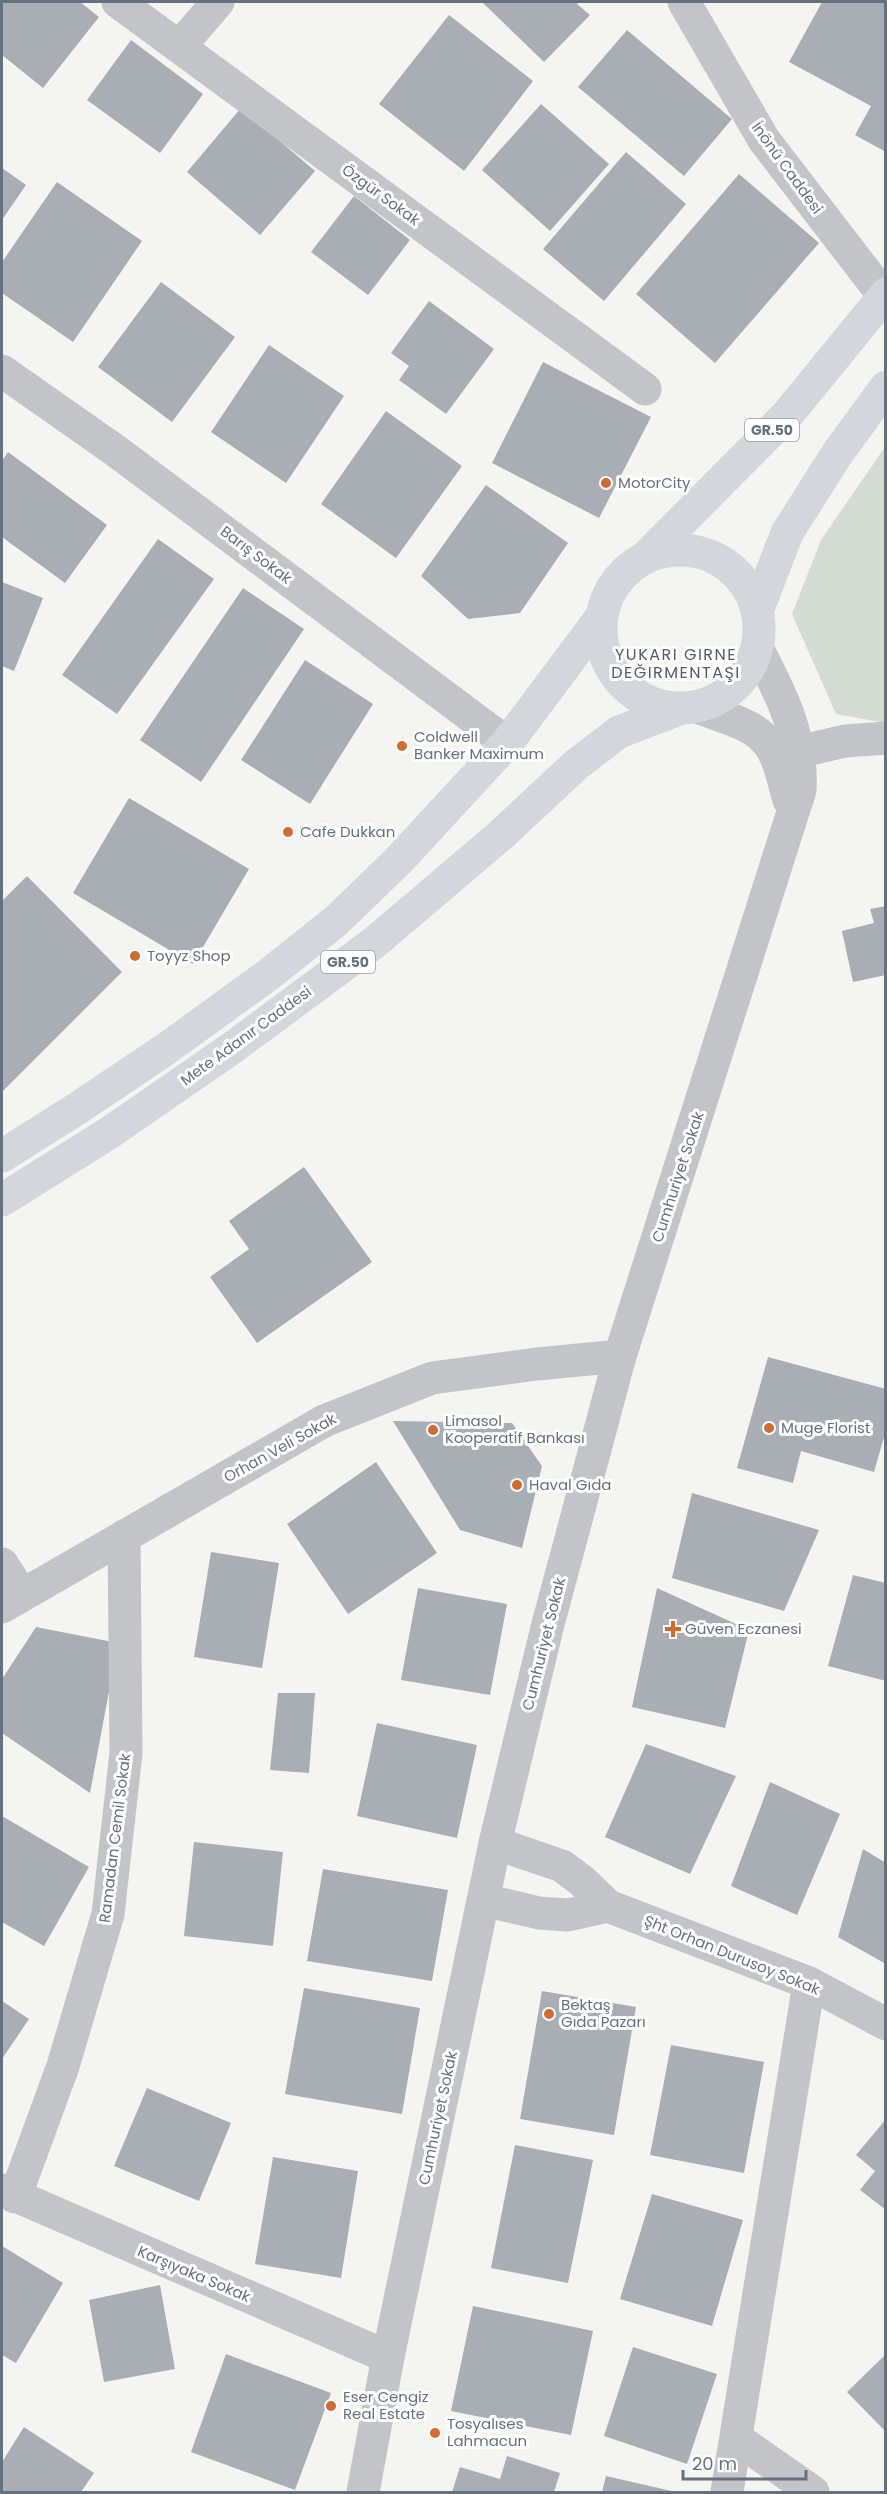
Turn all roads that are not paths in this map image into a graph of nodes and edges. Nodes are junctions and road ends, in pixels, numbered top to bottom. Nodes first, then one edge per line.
1 (118, 2) edge
2 (218, 2) edge
3 (684, 2) edge
4 (180, 47) junction
5 (884, 295) edge
6 (2, 372) edge
7 (885, 387) edge
8 (645, 389) dead end
9 (648, 555) junction
10 (757, 611) junction
11 (600, 619) junction
12 (757, 648) junction
13 (688, 708) junction
14 (885, 738) edge
15 (507, 743) junction
16 (787, 754) junction
17 (2, 1156) edge
18 (2, 1200) edge
19 (620, 1356) junction
20 (124, 1536) junction
21 (2, 1564) edge
22 (12, 1601) edge
23 (495, 1843) junction
24 (483, 1900) junction
25 (608, 1906) junction
26 (809, 1983) junction
27 (885, 2024) edge
28 (8, 2193) edge
29 (388, 2357) junction
30 (737, 2439) junction
31 (363, 2493) edge
32 (727, 2493) edge
33 (813, 2493) edge

1 - 4 street, Özgür Sokak
2 - 4 street
3 - 5 street, İnönü Caddesi
4 - 8 street, Özgür Sokak
5 - 9 main road, GR.50
6 - 15 street, Barış Sokak
7 - 10 main road, GR.50
9 - 10 main road, GR.50
9 - 11 main road, GR.50
10 - 12 main road, GR.50
11 - 13 main road, GR.50
11 - 15 main road, GR.50
12 - 13 main road, GR.50
12 - 16 street
13 - 16 street
13 - 18 main road, Mete Adanır Caddesi / GR.50
14 - 16 street
15 - 17 main road, GR.50
16 - 19 street, Cumhuriyet Sokak
19 - 20 street, Orhan Veli Sokak
19 - 23 street, Cumhuriyet Sokak
20 - 22 street, Orhan Veli Sokak
20 - 28 street, Ramadan Cemil Sokak
21 - 22 street
23 - 24 street, Cumhuriyet Sokak
23 - 25 street, Şht Orhan Durusoy Sokak
24 - 25 street
24 - 29 street, Cumhuriyet Sokak
25 - 26 street, Şht Orhan Durusoy Sokak
26 - 27 street, Şht Orhan Durusoy Sokak
26 - 30 street
28 - 29 street, Karşıyaka Sokak
29 - 31 street, Cumhuriyet Sokak
30 - 32 street
30 - 33 street

